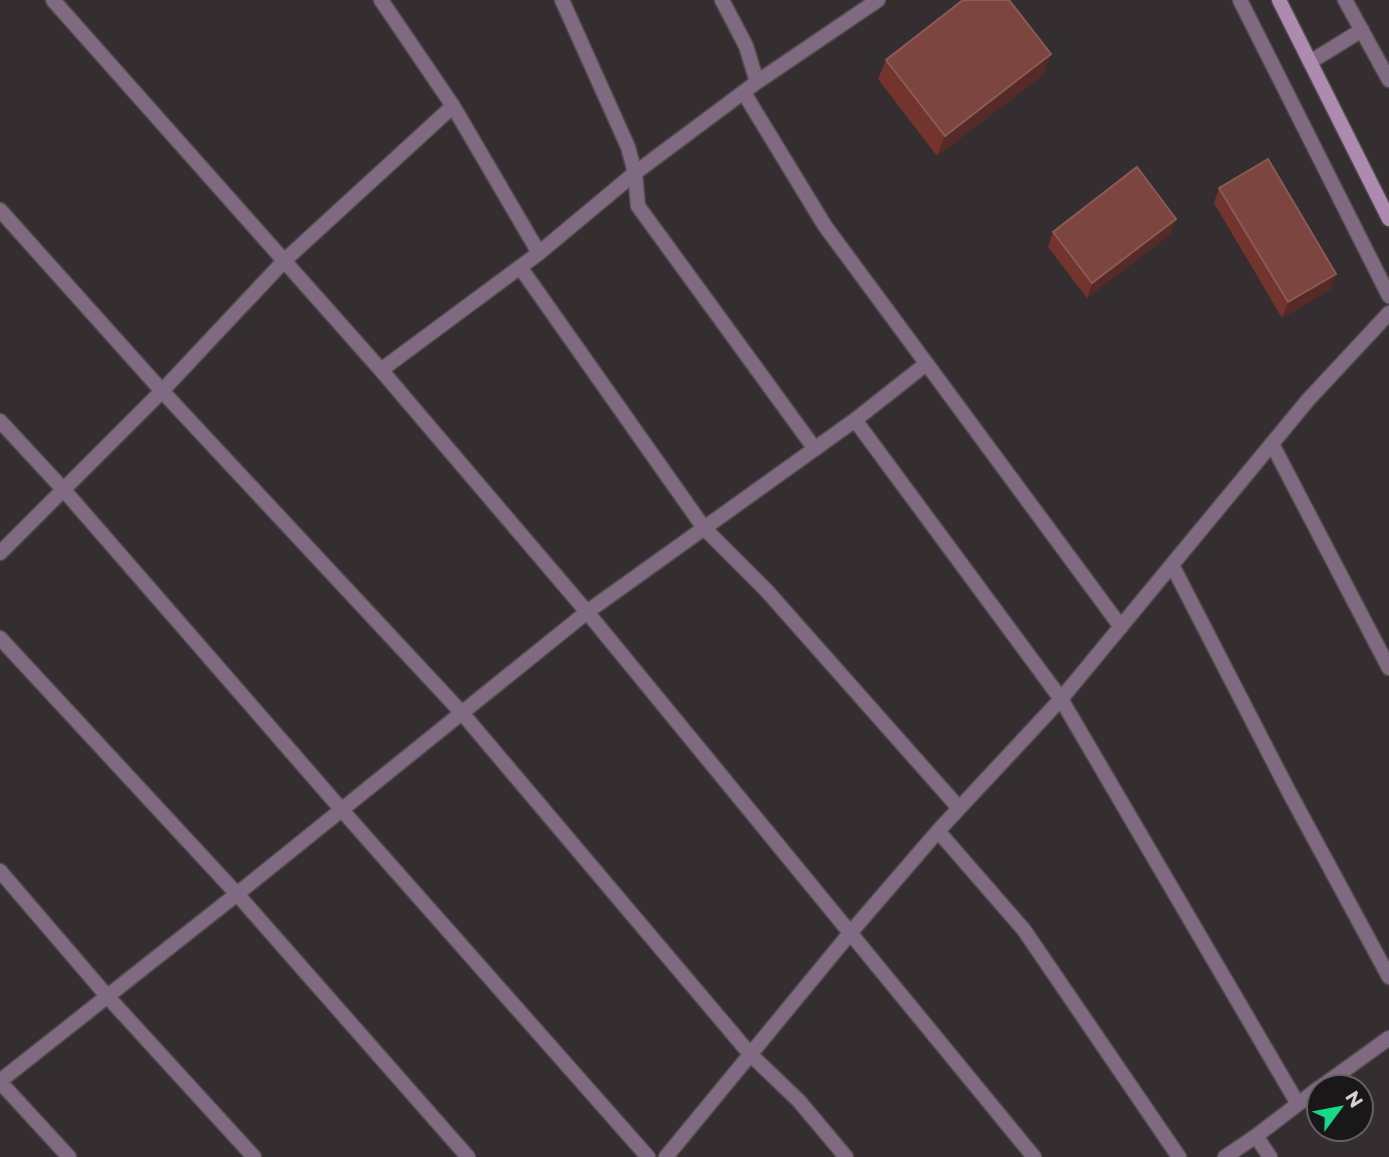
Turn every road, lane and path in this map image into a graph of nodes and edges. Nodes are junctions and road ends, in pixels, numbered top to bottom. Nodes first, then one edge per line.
1 (53, 0) edge
2 (381, 0) edge
3 (562, 0) edge
4 (722, 0) edge
5 (878, 0) edge
6 (1240, 0) edge
7 (1279, 0) edge
8 (1345, 0) edge
9 (1362, 30) junction
10 (1310, 62) junction
11 (1389, 80) edge
12 (757, 82) junction
13 (744, 93) junction
14 (453, 106) junction
15 (635, 173) junction
16 (0, 210) edge
17 (1389, 219) edge
18 (539, 253) junction
19 (285, 260) junction
20 (520, 267) junction
21 (1389, 296) edge
22 (1389, 313) edge
23 (926, 363) junction
24 (381, 370) junction
25 (162, 391) junction
26 (855, 420) junction
27 (0, 421) edge
28 (1272, 444) junction
29 (815, 449) junction
30 (63, 489) junction
31 (705, 528) junction
32 (0, 553) edge
33 (1172, 565) junction
34 (587, 612) junction
35 (1121, 627) junction
36 (0, 638) edge
37 (1389, 668) edge
38 (1061, 699) junction
39 (462, 713) junction
40 (959, 808) junction
41 (341, 809) junction
42 (938, 831) junction
43 (0, 871) edge
44 (237, 894) junction
45 (851, 932) junction
46 (1389, 977) edge
47 (107, 996) junction
48 (1389, 1039) edge
49 (750, 1054) junction
50 (1341, 1073) edge
51 (0, 1081) edge
52 (1305, 1099) edge
53 (1298, 1104) junction
54 (1256, 1136) junction
55 (69, 1157) edge
56 (254, 1157) edge
57 (468, 1157) edge
58 (648, 1157) edge
59 (666, 1157) edge
60 (846, 1157) edge
61 (1034, 1157) edge
62 (1179, 1157) edge
63 (1224, 1157) edge
64 (1270, 1157) edge

1 - 19 street
2 - 14 street
3 - 15 street
4 - 12 street
5 - 12 street
6 - 21 street
7 - 10 main road
8 - 9 street
9 - 10 street
9 - 11 street
10 - 17 main road
12 - 13 street
13 - 15 street
13 - 23 street
14 - 18 street
14 - 19 street
15 - 18 street
15 - 29 street
16 - 25 street
18 - 20 street
19 - 24 street
19 - 25 street
20 - 24 street
20 - 31 street
22 - 28 street
23 - 26 street
23 - 35 street
24 - 34 street
25 - 30 street
25 - 39 street
26 - 29 street
26 - 38 street
27 - 30 street
28 - 33 street
28 - 37 street
29 - 31 street
30 - 32 street
30 - 41 street
31 - 34 street
31 - 40 street
33 - 35 street
33 - 46 street
34 - 39 street
34 - 45 street
35 - 38 street
36 - 44 street
38 - 40 street
38 - 53 street
39 - 41 street
39 - 49 street
40 - 42 street
41 - 44 street
41 - 58 street
42 - 45 street
42 - 62 street
43 - 47 street
44 - 47 street
44 - 57 street
45 - 49 street
45 - 61 street
47 - 51 street
47 - 56 street
48 - 50 street
49 - 59 street
49 - 60 street
51 - 55 street
52 - 53 street
53 - 54 street
54 - 63 street
54 - 64 street

